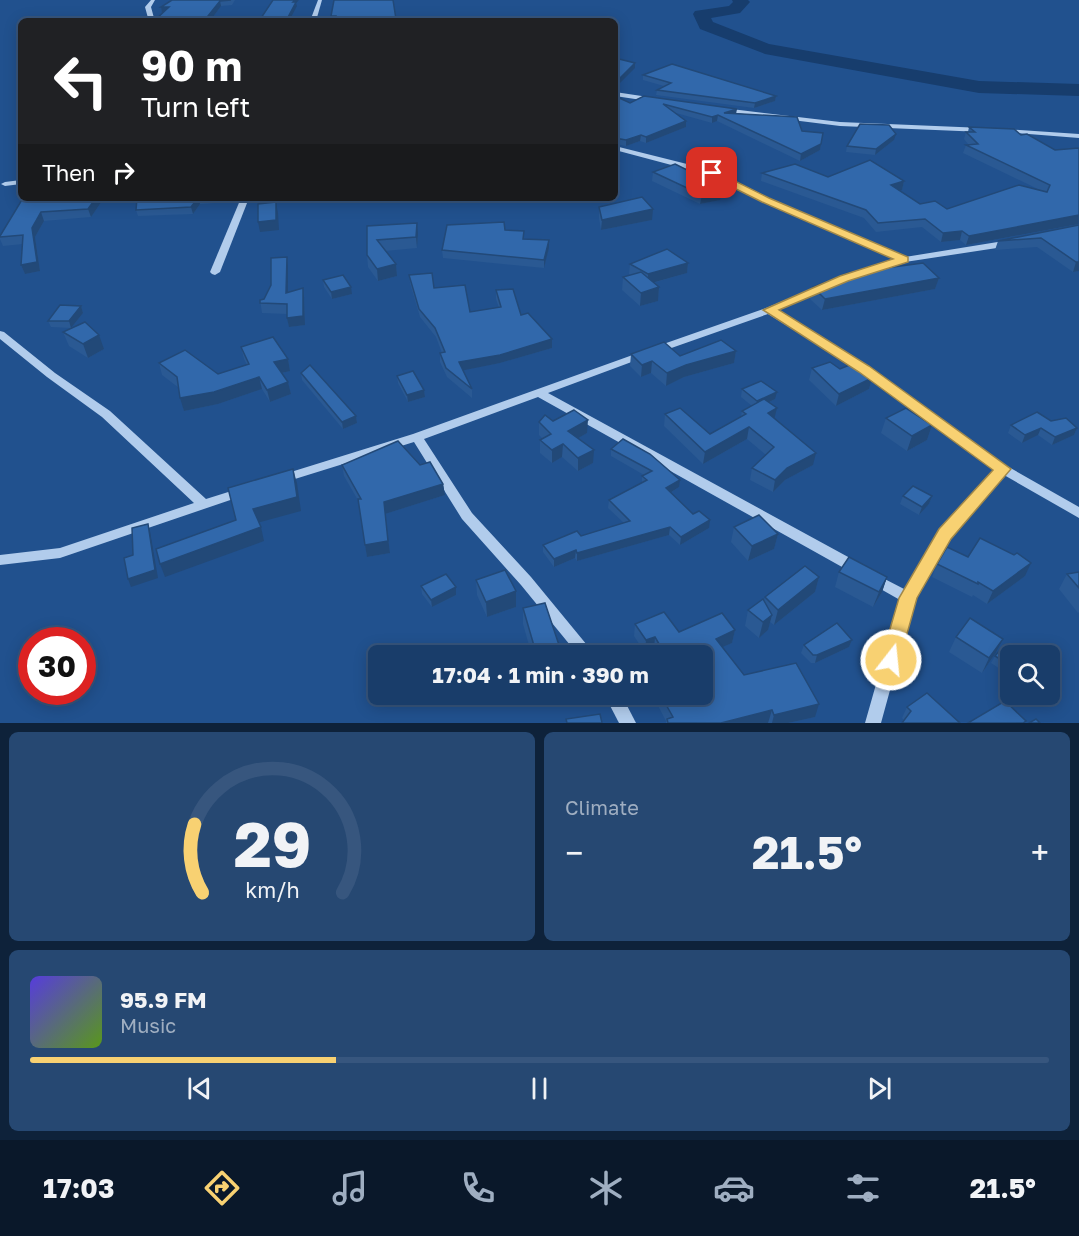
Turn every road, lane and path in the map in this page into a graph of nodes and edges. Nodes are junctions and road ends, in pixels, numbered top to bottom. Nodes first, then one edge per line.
1 (153, 0) edge
2 (320, 0) edge
3 (149, 18) edge
4 (314, 18) edge
5 (618, 94) edge
6 (660, 101) edge
7 (717, 109) edge
8 (987, 130) edge
9 (998, 131) edge
10 (1079, 136) edge
11 (618, 149) edge
12 (18, 182) edge
13 (5, 184) dead end
14 (244, 201) edge
15 (1018, 241) edge
16 (904, 260) junction
17 (215, 272) dead end
18 (769, 310) junction
19 (0, 334) edge
20 (538, 392) junction
21 (417, 437) junction
22 (1003, 469) junction
23 (273, 482) edge
24 (251, 489) edge
25 (204, 505) junction
26 (1079, 513) edge
27 (0, 560) edge
28 (908, 598) junction
29 (580, 645) edge
30 (618, 705) edge
31 (628, 723) edge
32 (873, 723) edge

1 - 3 street
2 - 4 street
5 - 6 street
7 - 8 street
9 - 10 street
11 - 16 street
12 - 13 street
14 - 17 street
15 - 16 street
16 - 18 street
18 - 20 street
18 - 22 street
19 - 25 street
20 - 21 street
20 - 28 street
21 - 23 street
21 - 29 street
22 - 26 street
22 - 28 street
24 - 25 street
25 - 27 street
28 - 32 street
30 - 31 street

